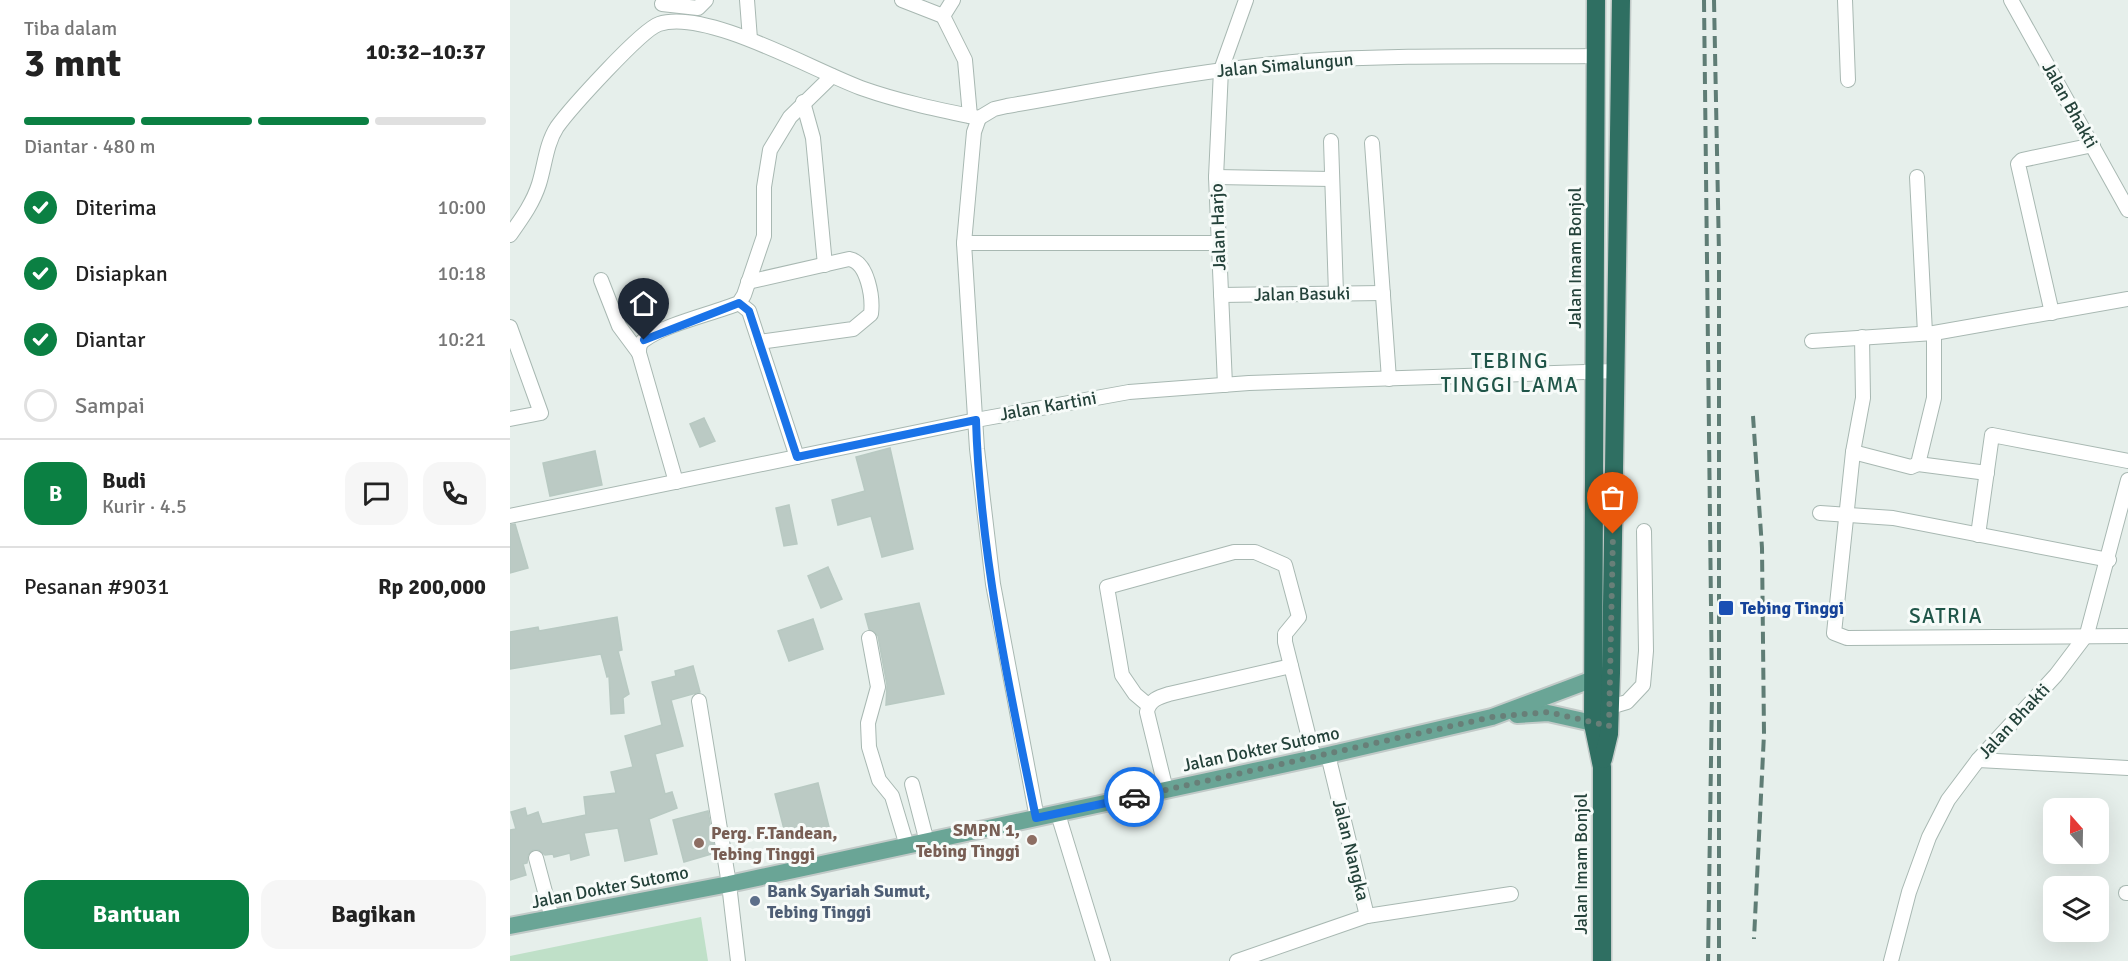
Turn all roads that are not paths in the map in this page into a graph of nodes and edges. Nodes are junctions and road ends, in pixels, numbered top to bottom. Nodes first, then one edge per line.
1 (706, 0) edge
2 (747, 0) edge
3 (902, 0) edge
4 (953, 0) edge
5 (1246, 0) edge
6 (1596, 0) edge
7 (1621, 0) edge
8 (1845, 0) edge
9 (2011, 0) edge
10 (663, 2) edge
11 (944, 16) junction
12 (657, 25) junction
13 (750, 39) junction
14 (1596, 56) junction
15 (1221, 70) junction
16 (832, 76) junction
17 (1848, 80) dead end
18 (803, 102) junction
19 (974, 117) junction
20 (1331, 141) dead end
21 (1372, 143) dead end
22 (2093, 145) junction
23 (1216, 177) junction
24 (1917, 177) dead end
25 (1332, 179) junction
26 (2128, 210) edge
27 (510, 235) edge
28 (964, 243) junction
29 (1219, 243) junction
30 (825, 265) junction
31 (601, 280) dead end
32 (748, 282) junction
33 (1383, 293) junction
34 (1336, 294) junction
35 (1221, 295) junction
36 (2128, 299) edge
37 (739, 303) junction
38 (2052, 313) junction
39 (510, 327) edge
40 (1930, 333) junction
41 (1862, 337) junction
42 (1812, 341) dead end
43 (759, 342) junction
44 (639, 353) junction
45 (1615, 371) junction
46 (1595, 372) junction
47 (1389, 379) junction
48 (1225, 385) junction
49 (510, 419) edge
50 (976, 420) junction
51 (1853, 452) junction
52 (797, 457) junction
53 (2128, 461) edge
54 (1918, 464) junction
55 (1987, 473) junction
56 (2128, 480) edge
57 (676, 482) junction
58 (1820, 513) dead end
59 (1847, 515) junction
60 (510, 516) edge
61 (1644, 531) dead end
62 (1978, 535) junction
63 (2109, 560) junction
64 (2087, 634) junction
65 (2128, 636) edge
66 (869, 638) dead end
67 (1291, 666) junction
68 (1602, 675) junction
69 (699, 701) dead end
70 (1148, 705) junction
71 (1610, 707) junction
72 (1492, 717) junction
73 (1601, 725) junction
74 (1321, 756) junction
75 (1978, 760) junction
76 (2128, 768) edge
77 (912, 784) dead end
78 (1166, 790) junction
79 (1058, 814) junction
80 (1036, 818) junction
81 (927, 842) junction
82 (907, 846) junction
83 (536, 858) dead end
84 (729, 884) junction
85 (1511, 894) dead end
86 (1367, 916) junction
87 (552, 918) junction
88 (510, 926) edge
89 (738, 961) edge
90 (1103, 961) edge
91 (1237, 961) edge
92 (1602, 961) edge
93 (1891, 961) edge

1 - 10 street
2 - 13 street
3 - 11 street
4 - 11 street
5 - 15 street, Jalan Harjo
6 - 14 highway, Jalan Imam Bonjol
7 - 45 highway, Jalan Imam Bonjol
8 - 17 street
9 - 22 street, Jalan Bhakti
10 - 12 street
11 - 19 street
12 - 13 street
12 - 27 street
13 - 16 street
14 - 15 street, Jalan Simalungun
14 - 46 highway, Jalan Imam Bonjol
15 - 19 street, Jalan Simalungun
15 - 23 street, Jalan Harjo
16 - 18 street
16 - 19 street
18 - 30 street
18 - 32 street
19 - 28 street
20 - 25 street
21 - 33 street
22 - 26 street, Jalan Bhakti
22 - 38 street
23 - 25 street
23 - 29 street, Jalan Harjo
24 - 40 street
25 - 34 street
28 - 29 street
28 - 50 street
29 - 35 street, Jalan Harjo
30 - 32 street
30 - 43 street
31 - 44 street
32 - 37 street
33 - 34 street, Jalan Basuki
33 - 47 street
34 - 35 street, Jalan Basuki
35 - 48 street, Jalan Harjo
36 - 38 street
37 - 43 street
37 - 44 street
38 - 40 street
39 - 49 street
40 - 41 street
40 - 54 street
41 - 42 street
41 - 51 street
43 - 52 street
44 - 57 street
45 - 46 street, Jalan Kartini
45 - 68 highway, Jalan Imam Bonjol
46 - 47 street, Jalan Kartini
46 - 68 highway, Jalan Imam Bonjol
47 - 48 street, Jalan Kartini
48 - 50 street, Jalan Kartini
50 - 52 street, Jalan Kartini
50 - 80 street
51 - 54 street
51 - 59 street
52 - 57 street, Jalan Kartini
53 - 55 street
54 - 55 street
55 - 62 street
56 - 63 street, Jalan Bhakti
57 - 60 street, Jalan Kartini
58 - 59 street
59 - 62 street
59 - 64 street
61 - 71 street
62 - 63 street
63 - 64 street, Jalan Bhakti
64 - 65 street
64 - 75 street, Jalan Bhakti
66 - 82 street
67 - 70 street
67 - 70 street, Jalan Nangka
67 - 74 street, Jalan Nangka
68 - 71 highway, Jalan Imam Bonjol
68 - 72 main road, Jalan Dokter Sutomo
68 - 73 highway, Jalan Imam Bonjol
69 - 84 street
70 - 78 street
71 - 73 highway, Jalan Imam Bonjol
72 - 73 main road, Jalan Dokter Sutomo
72 - 74 main road, Jalan Dokter Sutomo
73 - 92 highway, Jalan Imam Bonjol
74 - 78 main road, Jalan Dokter Sutomo
74 - 86 street, Jalan Nangka
75 - 76 street
75 - 93 street, Jalan Bhakti
77 - 81 street
78 - 79 main road, Jalan Dokter Sutomo
79 - 80 main road, Jalan Dokter Sutomo
79 - 90 street
80 - 81 main road, Jalan Dokter Sutomo
81 - 82 main road, Jalan Dokter Sutomo
82 - 84 main road, Jalan Dokter Sutomo
83 - 87 street
84 - 87 main road, Jalan Dokter Sutomo
84 - 89 street
85 - 86 street
86 - 91 street, Jalan Nangka
87 - 88 main road, Jalan Dokter Sutomo

